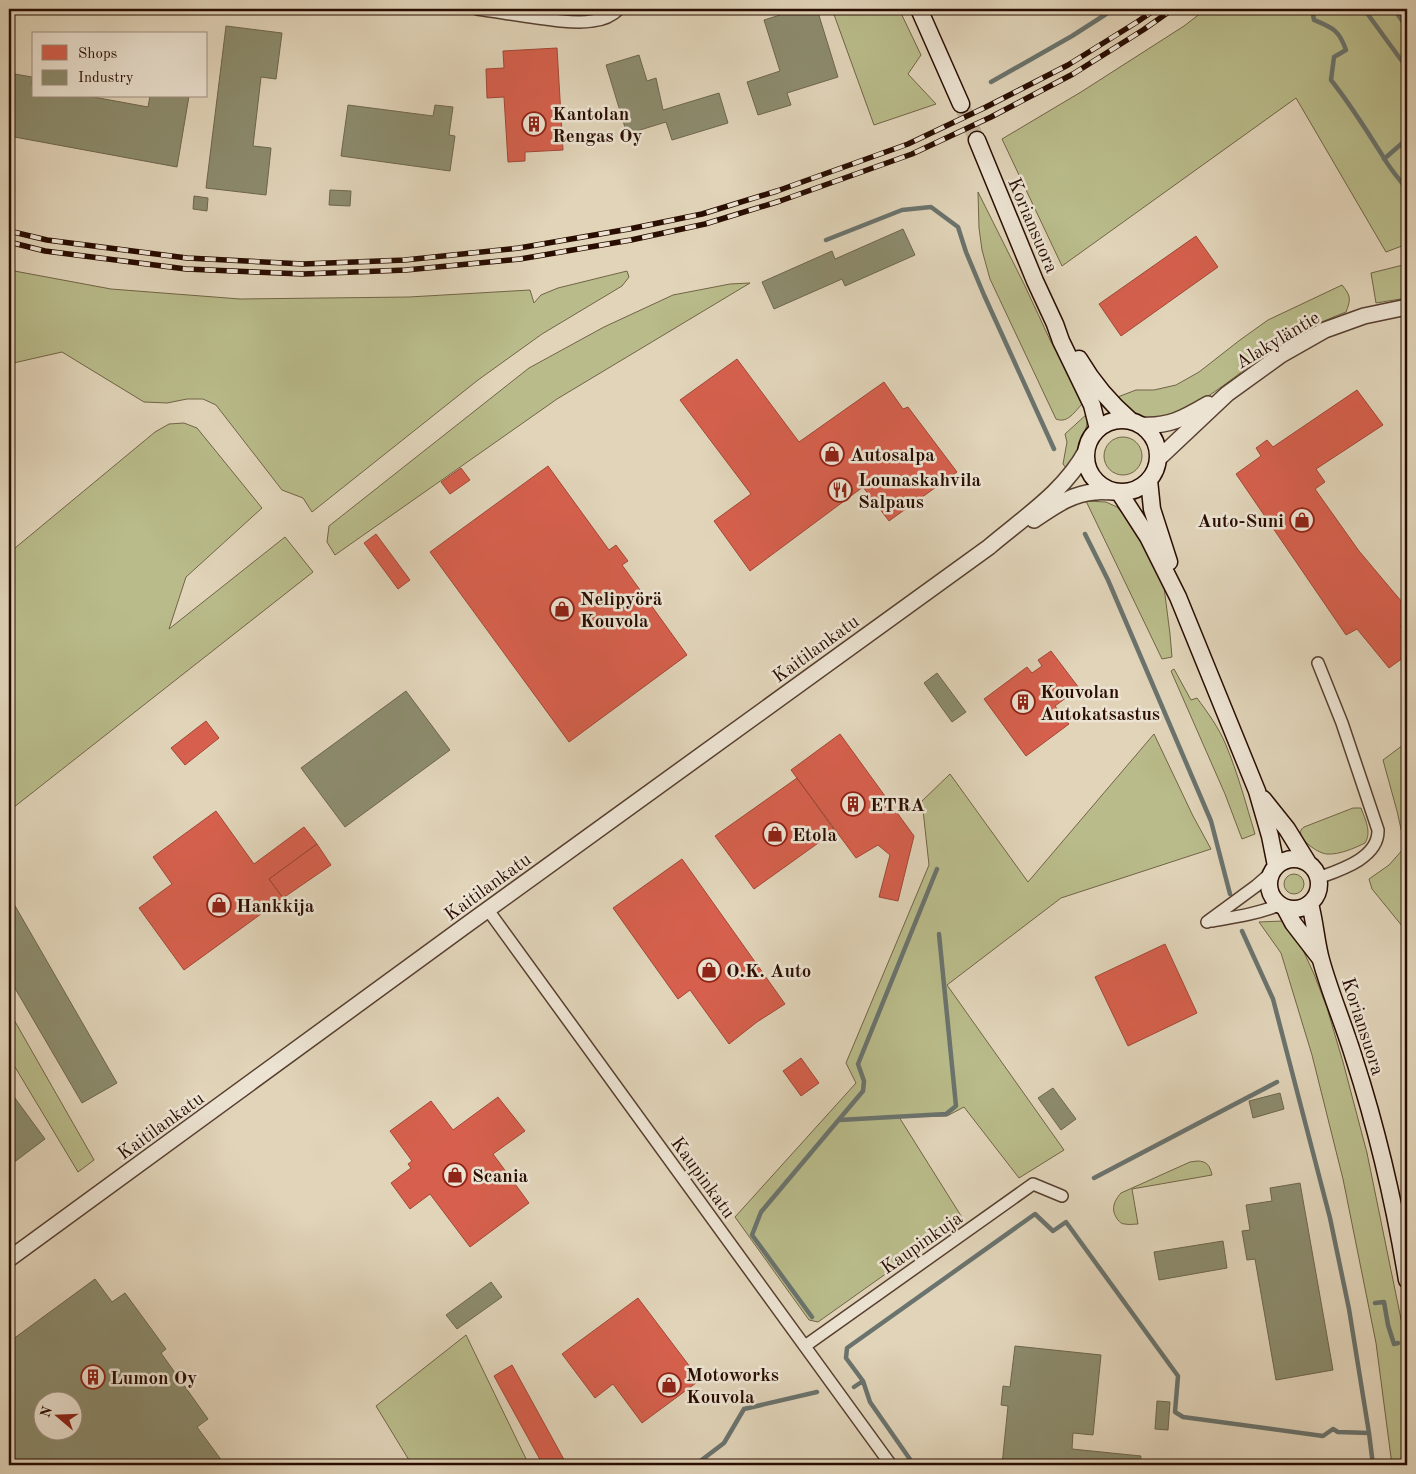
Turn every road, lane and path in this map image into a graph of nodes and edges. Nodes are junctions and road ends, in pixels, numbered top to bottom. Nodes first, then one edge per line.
1 (477, 9) edge
2 (619, 9) edge
3 (919, 9) edge
4 (961, 104) tunnel mouth
5 (977, 140) tunnel mouth
6 (1407, 308) edge
7 (1055, 324) junction
8 (1227, 394) junction
9 (1136, 423) junction
10 (1098, 429) junction
11 (1086, 451) junction
12 (1158, 459) junction
13 (1149, 480) junction
14 (1117, 492) junction
15 (989, 547) junction
16 (1178, 597) junction
17 (1318, 663) dead end
18 (1257, 791) junction
19 (1308, 863) junction
20 (1274, 869) junction
21 (1318, 878) junction
22 (1310, 904) junction
23 (1282, 907) junction
24 (488, 910) junction
25 (1321, 959) junction
26 (1062, 1196) dead end
27 (9, 1259) edge
28 (1407, 1280) edge
29 (805, 1346) junction
30 (891, 1465) edge

1 - 2 street
3 - 4 main road
5 - 7 main road, Koriansuora
6 - 8 street, Alakyläntie
7 - 9 main road, Koriansuora
7 - 10 main road, Koriansuora
8 - 9 street, Alakyläntie
8 - 12 street, Alakyläntie
9 - 10 main road
9 - 12 main road
10 - 11 main road
11 - 14 main road
11 - 15 street, Kaitilankatu
12 - 13 main road
13 - 14 main road
13 - 16 main road
14 - 15 street, Kaitilankatu
14 - 16 main road
15 - 24 street, Kaitilankatu
16 - 18 main road
17 - 21 street
18 - 19 main road
18 - 20 main road
19 - 20 main road
19 - 21 main road
20 - 23 main road
20 - 23 street
21 - 22 main road
22 - 23 main road
22 - 25 main road, Koriansuora
23 - 25 main road, Koriansuora
24 - 27 street, Kaitilankatu
24 - 29 street, Kaupinkatu
25 - 28 main road, Koriansuora
26 - 29 street, Kaupinkuja
29 - 30 street, Kaupinkatu

